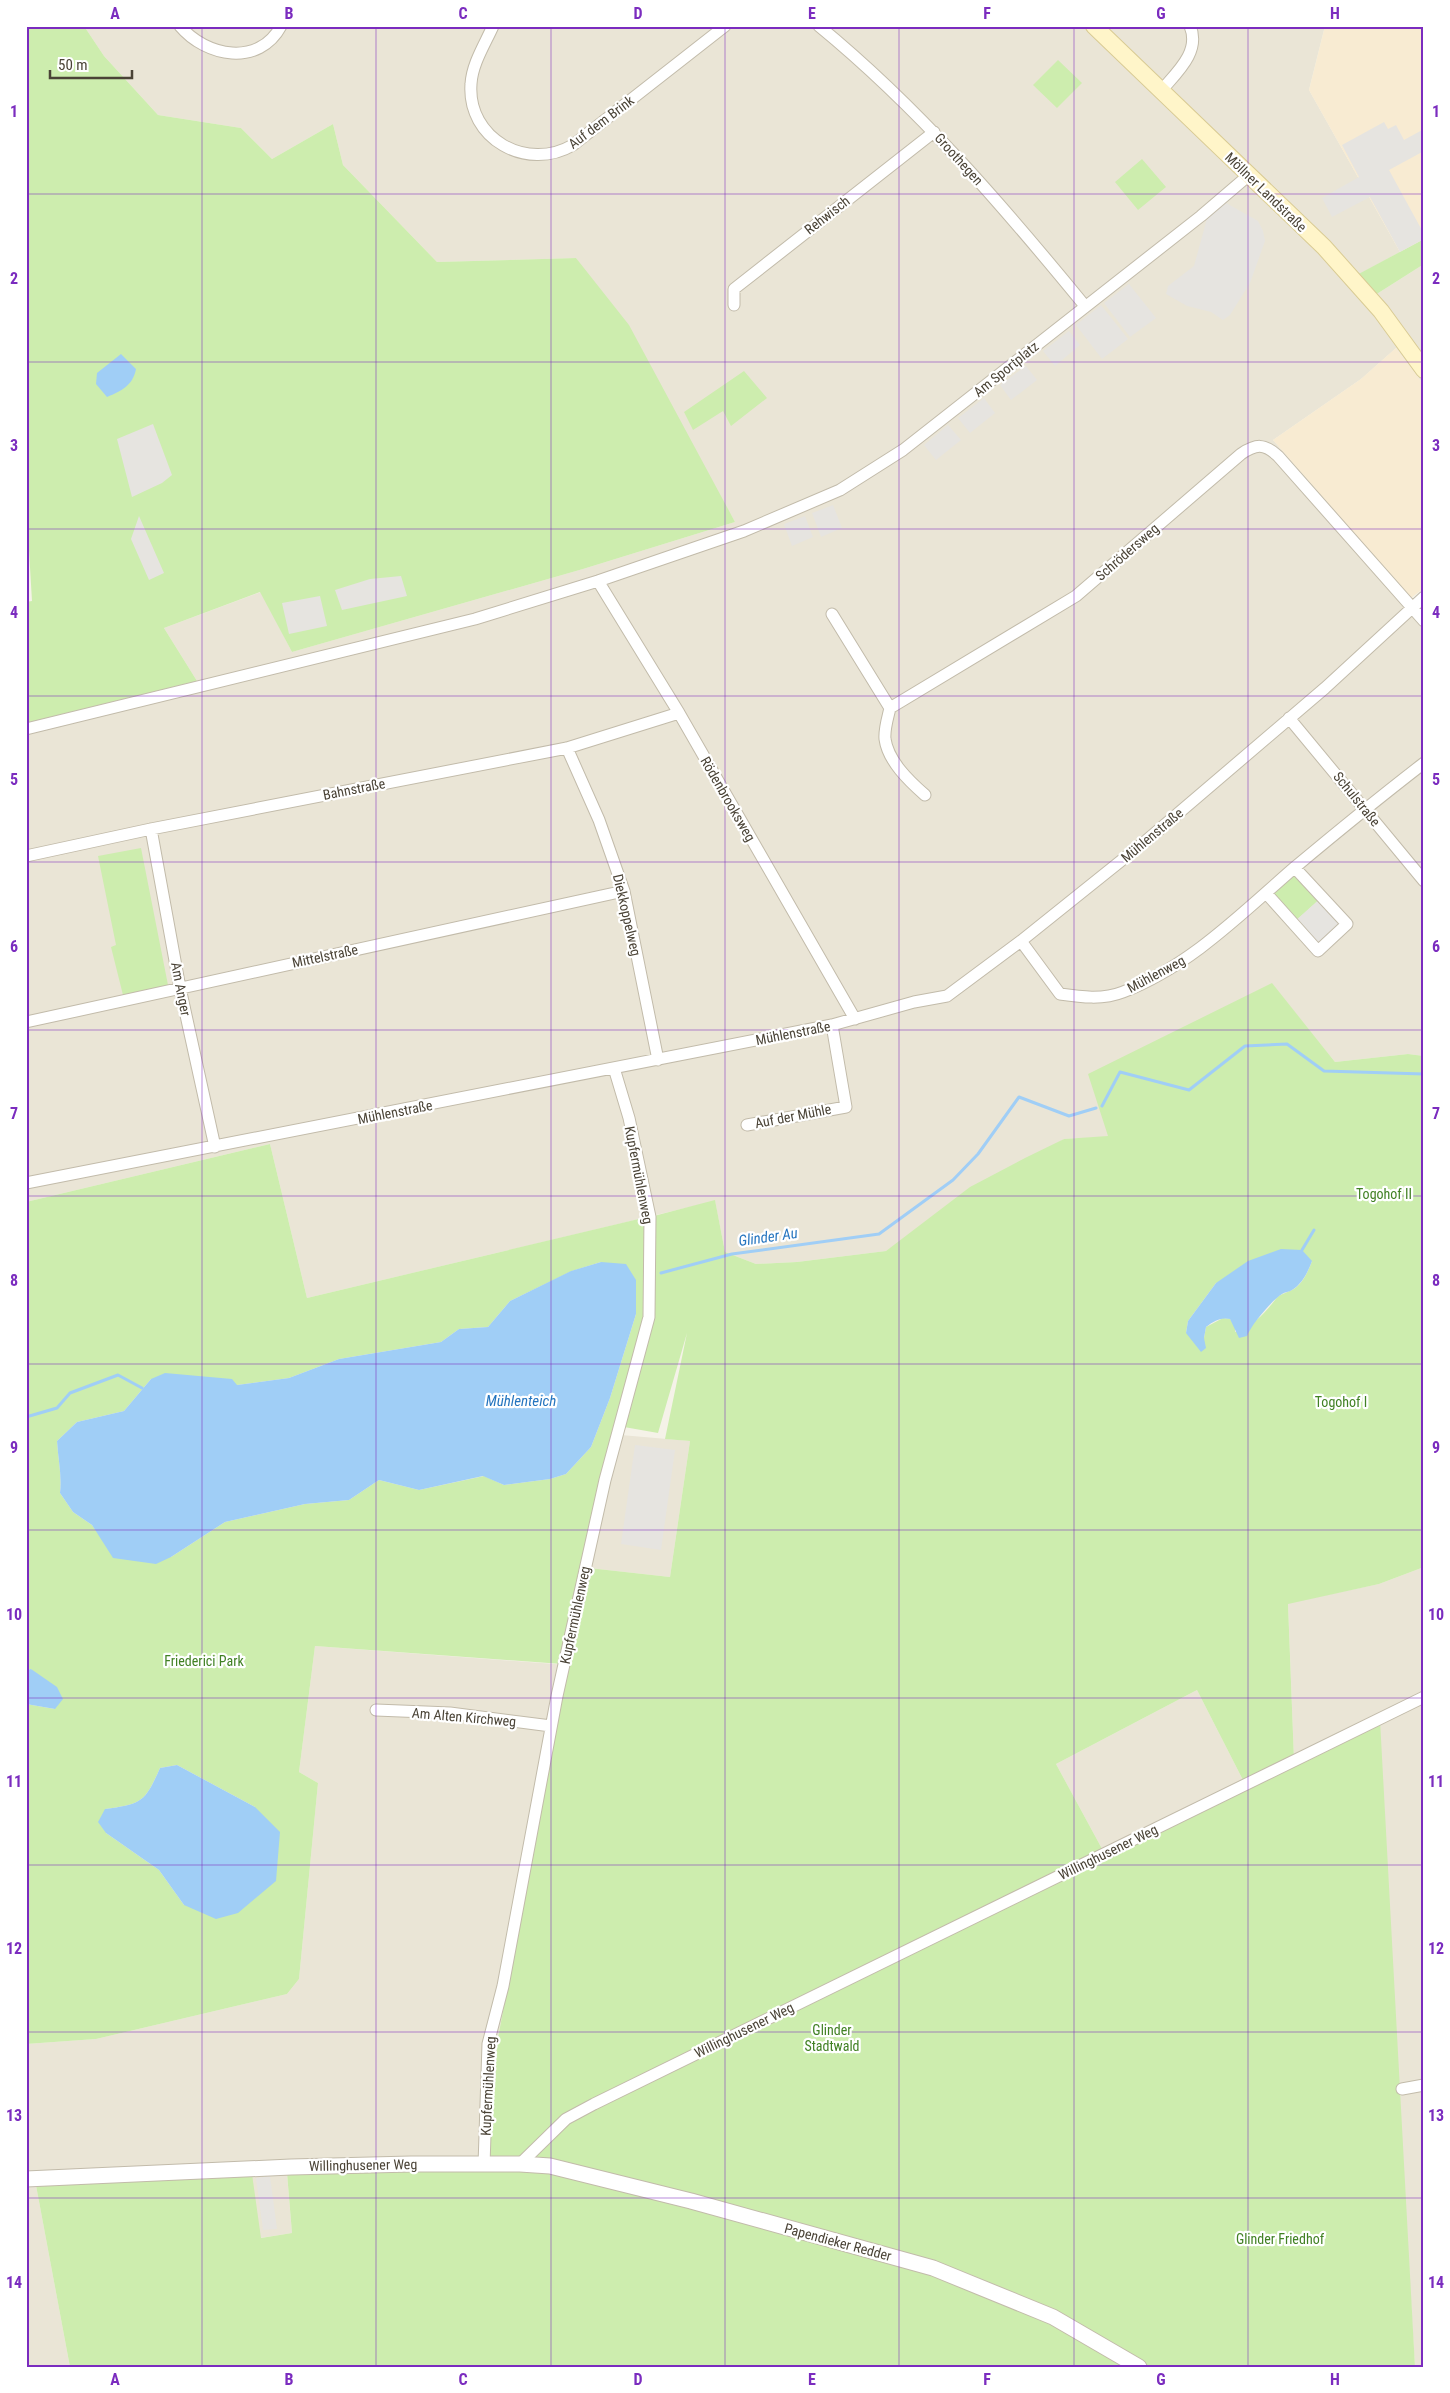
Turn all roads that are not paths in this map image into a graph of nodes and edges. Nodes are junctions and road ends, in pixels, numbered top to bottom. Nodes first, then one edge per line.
1 (180, 26) edge
2 (281, 26) edge
3 (493, 26) edge
4 (725, 26) edge
5 (819, 26) edge
6 (1094, 26) edge
7 (1190, 26) edge
8 (1160, 91) junction
9 (934, 132) junction
10 (1248, 175) junction
11 (734, 305) dead end
12 (1085, 306) junction
13 (1424, 370) edge
14 (598, 581) junction
15 (1424, 597) edge
16 (1412, 607) junction
17 (832, 614) dead end
18 (1424, 621) edge
19 (890, 708) junction
20 (679, 713) junction
21 (1289, 718) junction
22 (26, 729) edge
23 (567, 748) junction
24 (1424, 763) edge
25 (925, 795) dead end
26 (1365, 809) junction
27 (152, 829) junction
28 (26, 856) edge
29 (1295, 868) junction
30 (1424, 881) edge
31 (624, 891) junction
32 (1266, 893) junction
33 (1021, 941) junction
34 (180, 988) junction
35 (855, 1019) junction
36 (26, 1022) edge
37 (832, 1025) junction
38 (658, 1060) junction
39 (614, 1068) junction
40 (747, 1125) dead end
41 (215, 1148) junction
42 (26, 1183) edge
43 (1424, 1697) edge
44 (376, 1710) dead end
45 (551, 1726) junction
46 (1424, 2086) edge
47 (1402, 2089) dead end
48 (520, 2164) junction
49 (484, 2166) junction
50 (26, 2179) edge
51 (1139, 2367) edge

1 - 2 street
3 - 4 street, Auf dem Brink
5 - 9 street, Groothegen
6 - 8 main road, Möllner Landstraße
7 - 8 street
8 - 10 main road, Möllner Landstraße
9 - 11 street, Rehwisch
9 - 12 street, Groothegen
10 - 12 street, Am Sportplatz
10 - 13 main road, Möllner Landstraße
12 - 14 street, Am Sportplatz
14 - 20 street, Rödenbrooksweg
14 - 22 street, Am Sportplatz
15 - 16 street, Mühlenstraße
16 - 18 street
16 - 19 street, Schrödersweg
16 - 21 street, Mühlenstraße
17 - 19 street
19 - 25 street
20 - 23 street, Bahnstraße
20 - 35 street, Rödenbrooksweg
21 - 26 street, Schulstraße
21 - 33 street, Mühlenstraße
23 - 27 street, Bahnstraße
23 - 31 street, Diekkoppelweg
24 - 26 street, Mühlenweg
26 - 29 street, Mühlenweg
26 - 30 street, Schulstraße
27 - 28 street, Bahnstraße
27 - 34 street, Am Anger
29 - 32 street, Mühlenweg
29 - 32 street
31 - 34 street, Mittelstraße
31 - 38 street, Diekkoppelweg
32 - 33 street, Mühlenweg
33 - 35 street, Mühlenstraße
34 - 36 street, Mittelstraße
34 - 41 street, Am Anger
35 - 37 street, Mühlenstraße
37 - 38 street, Mühlenstraße
37 - 40 street, Auf der Mühle
38 - 39 street, Mühlenstraße
39 - 41 street, Mühlenstraße
39 - 45 street, Kupfermühlenweg
41 - 42 street, Mühlenstraße
43 - 48 street, Willinghusener Weg
44 - 45 street, Am Alten Kirchweg
45 - 49 street, Kupfermühlenweg
46 - 47 street
48 - 49 street, Willinghusener Weg
48 - 51 street, Papendieker Redder
49 - 50 street, Willinghusener Weg

